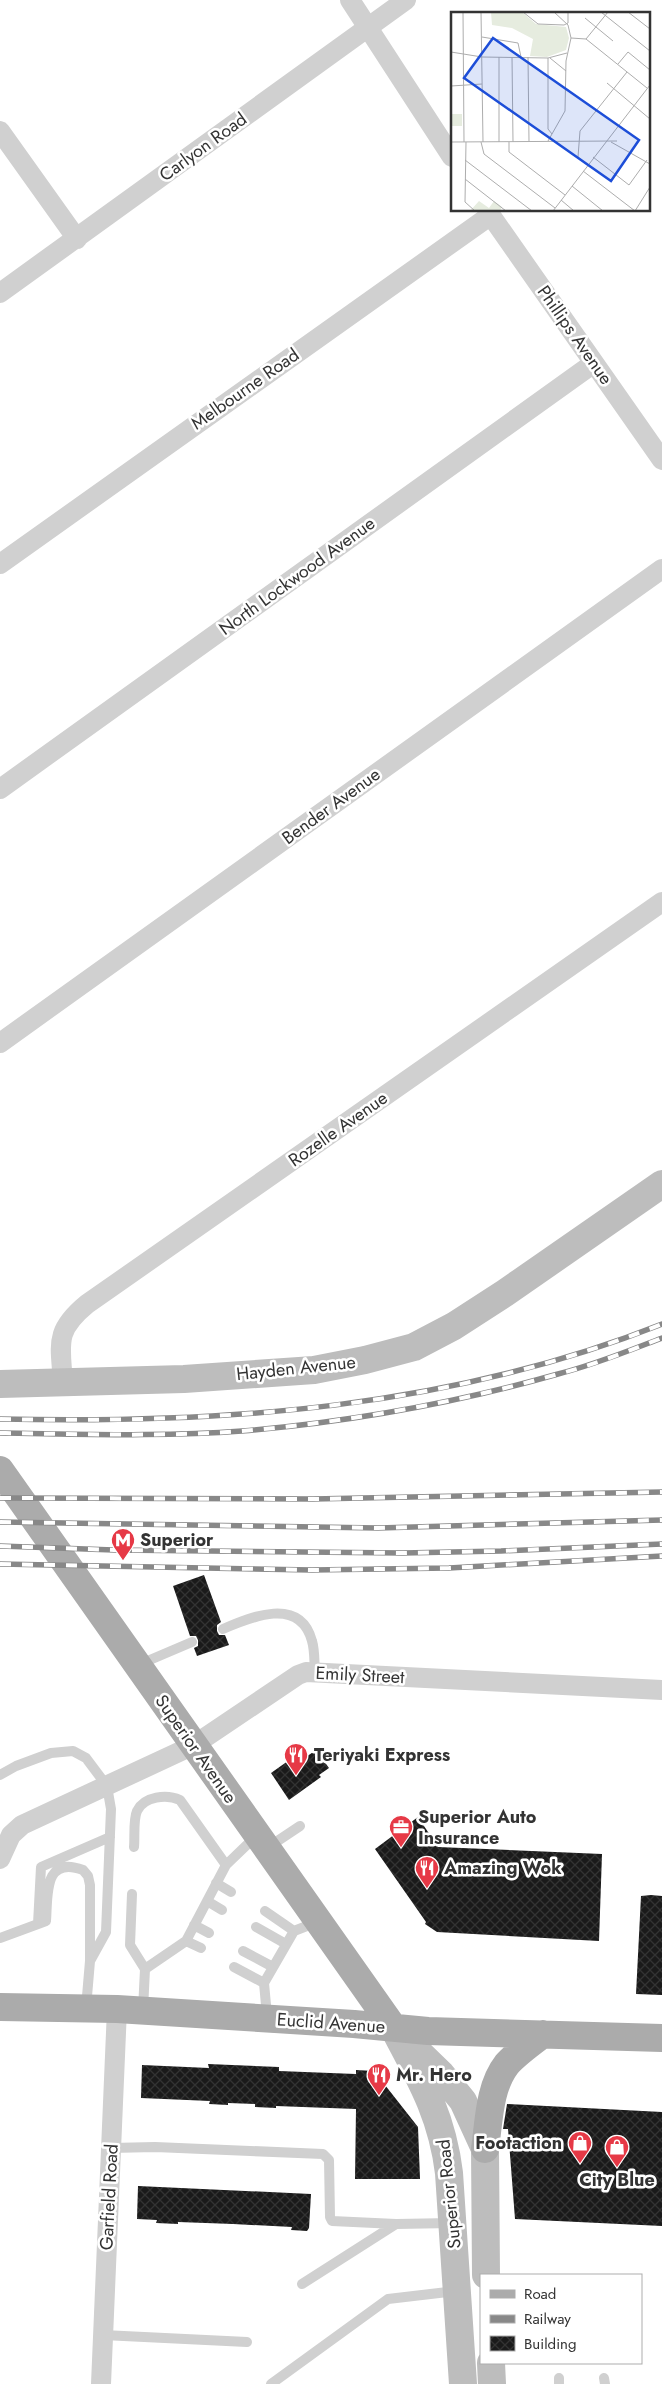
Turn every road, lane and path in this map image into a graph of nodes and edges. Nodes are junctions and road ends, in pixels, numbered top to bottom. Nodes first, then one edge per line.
1 (350, 0) edge
2 (406, 0) edge
3 (366, 28) junction
4 (0, 131) edge
5 (451, 156) edge
6 (489, 212) edge
7 (77, 239) junction
8 (0, 293) edge
9 (594, 363) junction
10 (662, 458) edge
11 (0, 564) edge
12 (662, 569) edge
13 (0, 789) edge
14 (662, 902) edge
15 (0, 1043) edge
16 (662, 1184) edge
17 (0, 1384) edge
18 (63, 1384) junction
19 (0, 1470) edge
20 (223, 1629) dead end
21 (192, 1642) dead end
22 (137, 1665) junction
23 (315, 1672) junction
24 (662, 1690) edge
25 (194, 1745) junction
26 (0, 1775) edge
27 (106, 1786) junction
28 (300, 1826) dead end
29 (110, 1838) junction
30 (262, 1842) junction
31 (134, 1847) dead end
32 (0, 1859) edge
33 (226, 1865) junction
34 (216, 1883) junction
35 (231, 1892) dead end
36 (132, 1894) dead end
37 (206, 1901) junction
38 (222, 1910) dead end
39 (265, 1911) dead end
40 (38, 1924) junction
41 (194, 1925) junction
42 (306, 1926) junction
43 (256, 1927) dead end
44 (209, 1933) dead end
45 (0, 1938) edge
46 (186, 1940) junction
47 (286, 1944) junction
48 (201, 1948) dead end
49 (243, 1951) dead end
50 (90, 1961) junction
51 (234, 1967) dead end
52 (273, 1967) junction
53 (145, 1969) junction
54 (264, 1984) junction
55 (0, 2007) edge
56 (86, 2008) junction
57 (130, 2010) junction
58 (268, 2019) junction
59 (393, 2027) junction
60 (543, 2034) junction
61 (662, 2038) edge
62 (111, 2148) junction
63 (485, 2149) junction
64 (453, 2223) junction
65 (396, 2224) junction
66 (486, 2274) edge
67 (302, 2284) dead end
68 (458, 2291) junction
69 (103, 2335) junction
70 (247, 2342) dead end
71 (491, 2364) edge
72 (101, 2384) edge
73 (271, 2384) edge
74 (463, 2384) edge
75 (492, 2384) edge

1 - 3 street
2 - 3 street, Carlyon Road
3 - 5 street
3 - 7 street, Carlyon Road
4 - 7 street
6 - 9 street, Phillips Avenue
6 - 11 street, Melbourne Road
7 - 8 street, Carlyon Road
9 - 10 street, Phillips Avenue
9 - 13 street, North Lockwood Avenue
12 - 15 street, Bender Avenue
14 - 18 street, Rozelle Avenue
16 - 18 street, Hayden Avenue
17 - 18 street, Hayden Avenue
19 - 22 main road, Superior Avenue
20 - 23 lane
21 - 22 lane
22 - 25 main road, Superior Avenue
23 - 24 street, Emily Street
23 - 25 street, Emily Street
25 - 27 street, Emily Street
25 - 30 main road, Superior Avenue
26 - 27 lane
27 - 29 lane
27 - 32 street, Emily Street
28 - 30 lane
29 - 40 lane
29 - 50 lane
30 - 33 lane
30 - 42 main road, Superior Avenue
31 - 33 lane
33 - 34 lane
34 - 35 lane
34 - 37 lane
36 - 53 lane
37 - 38 lane
37 - 41 lane
39 - 42 lane
40 - 45 lane
40 - 50 lane
41 - 44 lane
41 - 46 lane
42 - 47 lane
42 - 59 main road, Superior Avenue
43 - 47 lane
46 - 48 lane
46 - 53 lane
47 - 52 lane
49 - 52 lane
50 - 56 lane
51 - 54 lane
52 - 54 lane
53 - 57 lane
54 - 58 lane
55 - 56 main road, Euclid Avenue
56 - 57 main road, Euclid Avenue
57 - 58 main road, Euclid Avenue
57 - 62 street, Garfield Road
58 - 59 main road, Euclid Avenue
59 - 60 main road, Euclid Avenue
59 - 63 street, Superior Road
59 - 64 street, Superior Road
60 - 61 main road, Euclid Avenue
60 - 63 main road
62 - 65 lane
62 - 69 street, Garfield Road
63 - 66 street, Superior Road
64 - 65 lane
64 - 68 street, Superior Road
65 - 67 lane
68 - 73 lane
68 - 74 street, Superior Road
69 - 70 lane
69 - 72 street, Garfield Road
71 - 75 street

